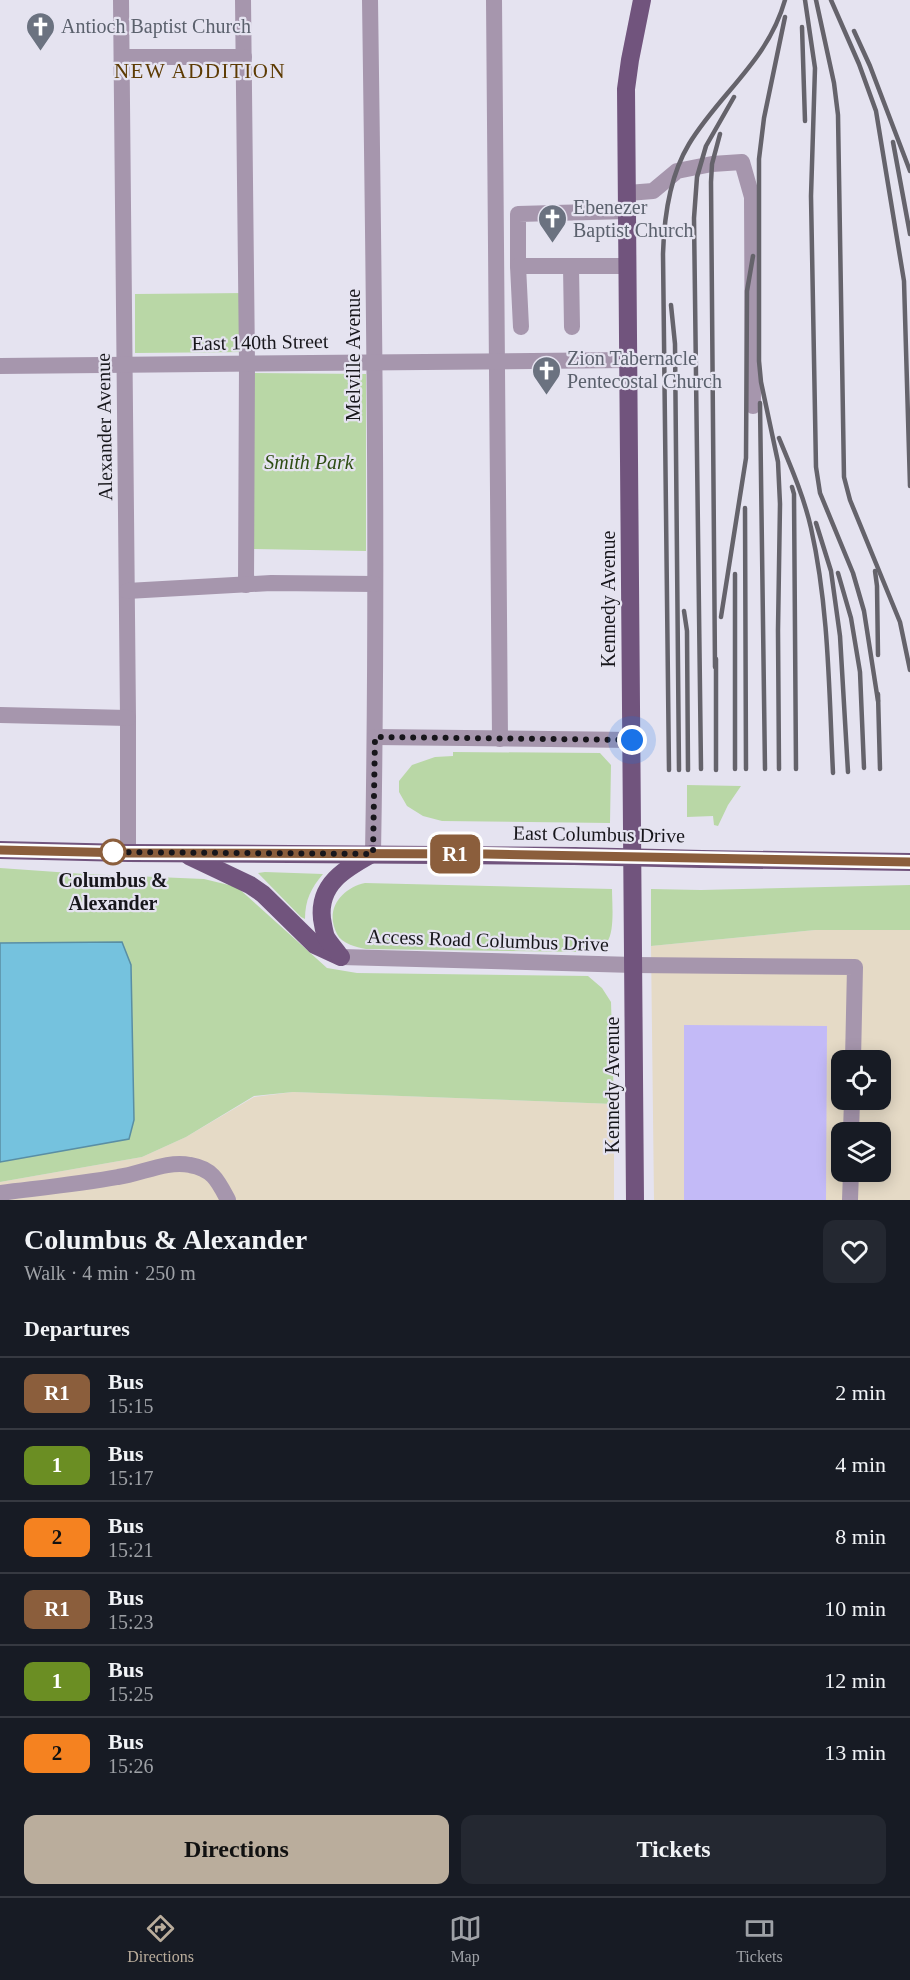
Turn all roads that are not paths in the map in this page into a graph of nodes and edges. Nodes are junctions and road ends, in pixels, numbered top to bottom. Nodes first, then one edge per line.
1 (121, 0) edge
2 (243, 0) edge
3 (370, 0) edge
4 (494, 0) edge
5 (642, 0) edge
6 (122, 57) junction
7 (244, 57) junction
8 (628, 202) junction
9 (518, 266) junction
10 (628, 266) junction
11 (570, 267) junction
12 (521, 327) dead end
13 (572, 327) dead end
14 (629, 360) junction
15 (497, 361) junction
16 (375, 362) junction
17 (248, 363) junction
18 (124, 365) junction
19 (0, 366) edge
20 (753, 406) dead end
21 (375, 584) junction
22 (246, 585) junction
23 (127, 591) junction
24 (0, 715) edge
25 (128, 718) junction
26 (375, 737) junction
27 (500, 739) junction
28 (632, 740) junction
29 (0, 850) edge
30 (128, 853) junction
31 (182, 853) junction
32 (373, 854) junction
33 (910, 862) edge
34 (341, 957) junction
35 (634, 965) junction
36 (853, 1050) edge
37 (851, 1182) edge
38 (0, 1193) edge
39 (228, 1200) edge
40 (635, 1200) edge
41 (850, 1200) edge

1 - 6 street, Alexander Avenue
2 - 7 street
3 - 16 street, Melville Avenue
4 - 15 street
5 - 8 main road, Kennedy Avenue
6 - 7 street
6 - 18 street, Alexander Avenue
7 - 17 street
8 - 9 street
8 - 10 main road, Kennedy Avenue
8 - 20 street
9 - 11 street
9 - 12 street
10 - 11 street
10 - 14 main road, Kennedy Avenue
11 - 13 street
14 - 15 street, East 140th Street
14 - 28 main road, Kennedy Avenue
15 - 16 street, East 140th Street
15 - 27 street
16 - 17 street, East 140th Street
16 - 21 street, Melville Avenue
17 - 18 street, East 140th Street
17 - 22 street
18 - 19 street, East 140th Street
18 - 23 street, Alexander Avenue
21 - 22 street
21 - 26 street, Melville Avenue
22 - 23 street
23 - 25 street, Alexander Avenue
24 - 25 street
25 - 30 street, Alexander Avenue
26 - 27 street
26 - 32 street, Melville Avenue
27 - 28 street
28 - 35 main road, Kennedy Avenue
29 - 30 main road, East Columbus Drive
30 - 31 main road, East Columbus Drive
31 - 32 main road, East Columbus Drive
31 - 34 main road
32 - 33 main road, East Columbus Drive, bridge
32 - 34 main road
34 - 35 street, Access Road Columbus Drive
35 - 36 street, Access Road Columbus Drive
35 - 40 main road, Kennedy Avenue
37 - 41 street
38 - 39 street

